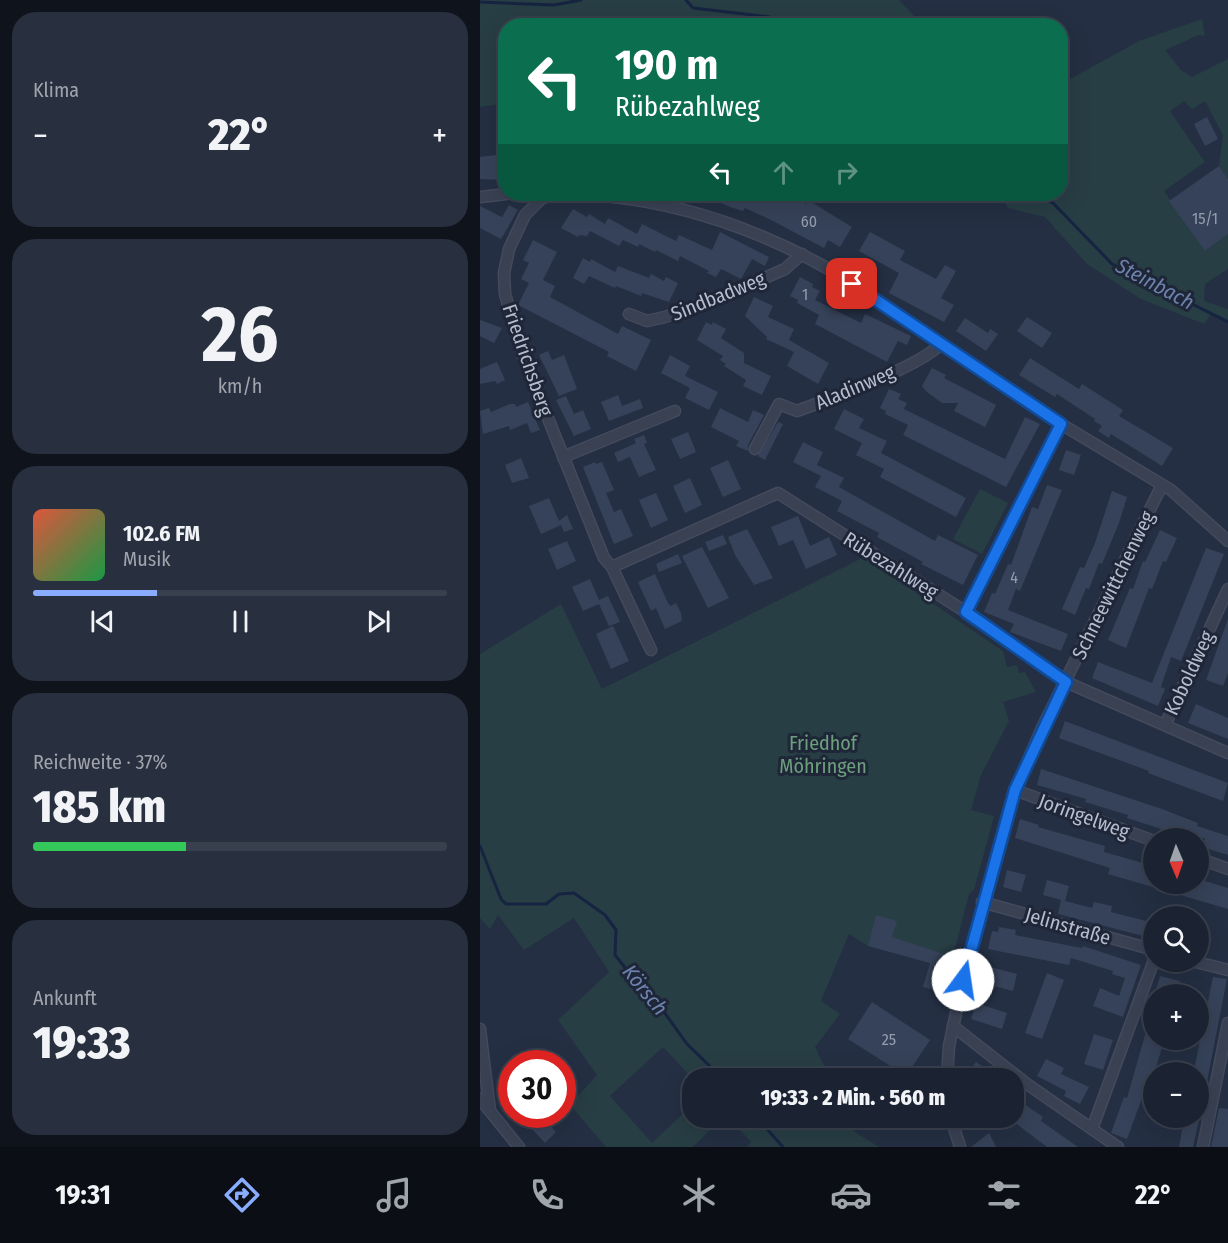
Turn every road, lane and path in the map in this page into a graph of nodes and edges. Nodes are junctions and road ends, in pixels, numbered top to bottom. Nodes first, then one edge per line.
1 (498, 195) edge
2 (480, 197) edge
3 (534, 201) edge
4 (649, 201) edge
5 (802, 254) junction
6 (629, 314) dead end
7 (941, 344) junction
8 (675, 411) dead end
9 (1061, 424) junction
10 (755, 449) dead end
11 (563, 457) junction
12 (1162, 485) junction
13 (1228, 541) edge
14 (612, 567) junction
15 (1228, 589) edge
16 (966, 612) junction
17 (651, 650) dead end
18 (1066, 682) junction
19 (1166, 725) junction
20 (1228, 753) edge
21 (1015, 790) junction
22 (1143, 837) edge
23 (1209, 862) edge
24 (1228, 869) edge
25 (982, 902) junction
26 (1143, 947) edge
27 (1209, 965) edge
28 (1228, 970) edge
29 (1150, 972) edge
30 (1228, 1023) edge
31 (953, 1026) junction
32 (480, 1029) edge
33 (948, 1068) edge
34 (480, 1099) edge
35 (490, 1111) junction
36 (954, 1128) edge
37 (1092, 1129) junction
38 (519, 1147) edge
39 (960, 1147) edge
40 (1118, 1147) edge
41 (1203, 1147) edge

1 - 2 street
3 - 11 street, Friedrichsberg
4 - 5 street
5 - 6 street, Sindbadweg
5 - 7 street
7 - 9 street
7 - 10 street, Aladinweg
8 - 11 street
9 - 12 street
9 - 16 street
11 - 14 street, Friedrichsberg
12 - 13 street
12 - 18 street, Schneewittchenweg
14 - 16 street, Rübezahlweg
14 - 17 street, Friedrichsberg
15 - 19 street, Koboldweg
16 - 18 street, Rübezahlweg
18 - 19 street, Rübezahlweg
18 - 21 street, Schneewittchenweg
19 - 20 street, Rübezahlweg
21 - 22 street, Joringelweg
21 - 25 street, Schneewittchenweg
23 - 24 street
25 - 26 street, Jelinstraße
25 - 31 street, Schneewittchenweg
27 - 28 street
29 - 37 street
30 - 41 street
31 - 33 street, Schneewittchenweg
31 - 37 street
32 - 35 street
34 - 35 street
35 - 38 street
36 - 39 street
37 - 40 street

